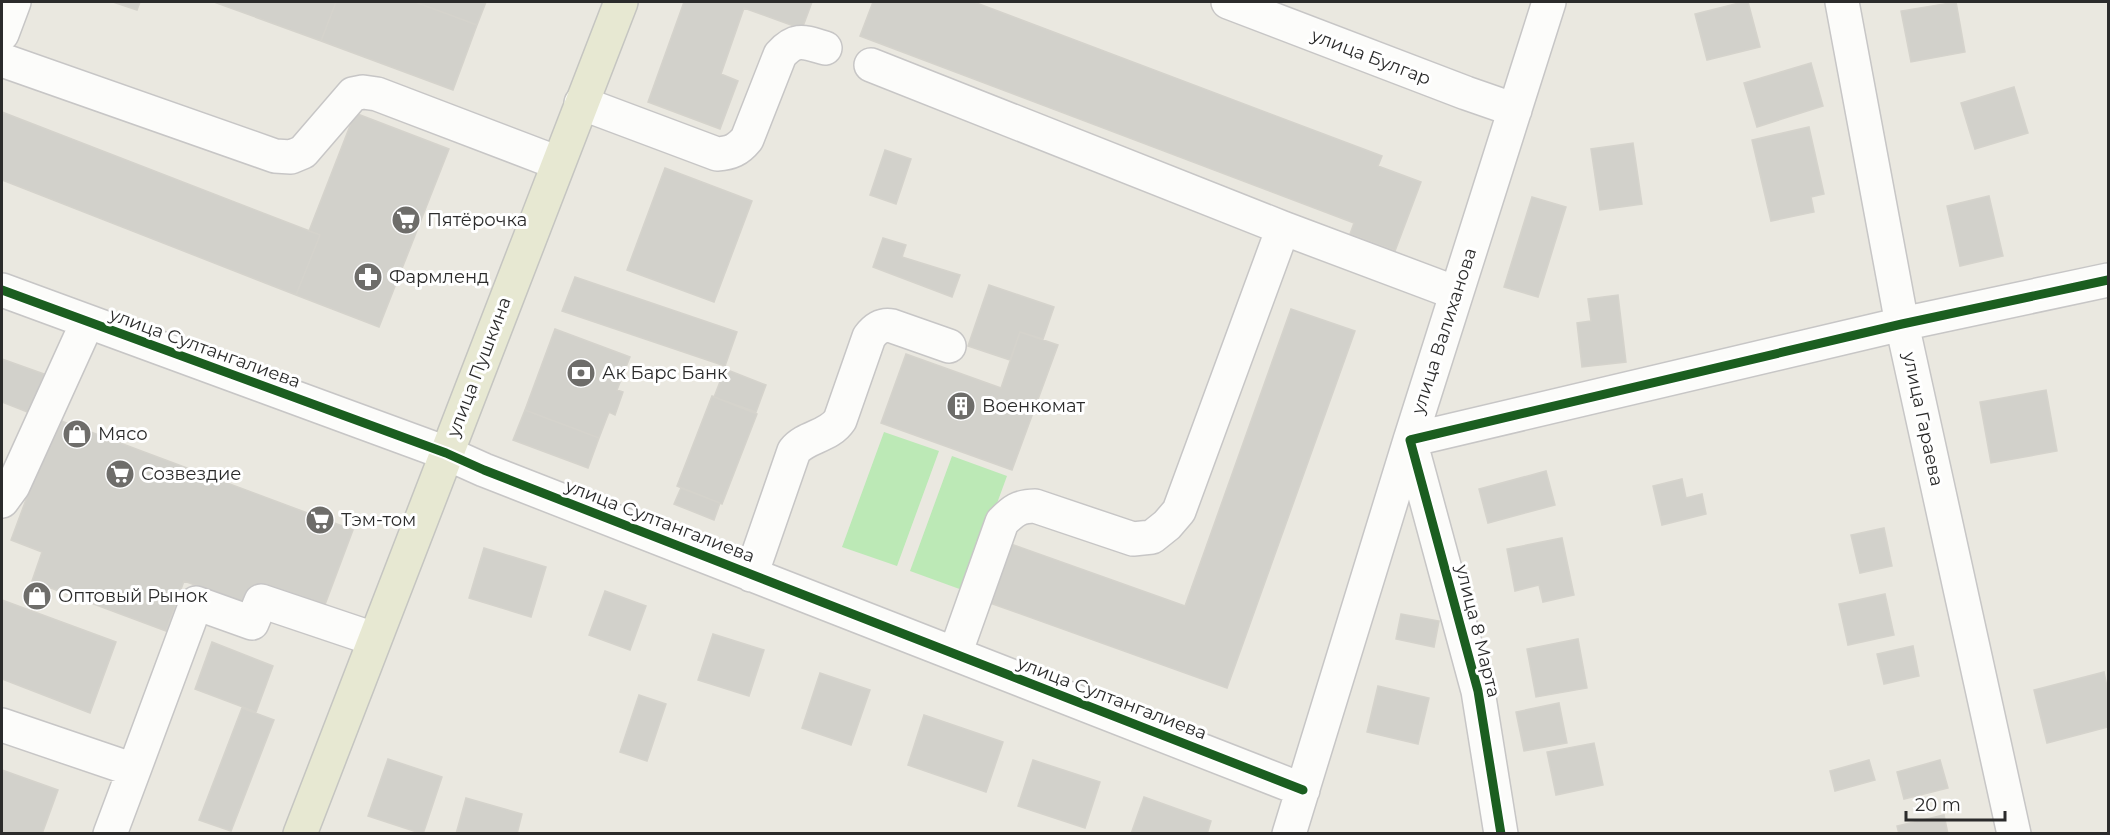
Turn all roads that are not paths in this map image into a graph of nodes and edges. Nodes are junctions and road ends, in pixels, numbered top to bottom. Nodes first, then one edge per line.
1 (14, 2) edge
2 (621, 2) edge
3 (1228, 2) edge
4 (1549, 2) edge
5 (1842, 2) edge
6 (2, 34) edge
7 (825, 48) dead end
8 (2, 60) edge
9 (871, 65) dead end
10 (581, 104) junction
11 (1515, 110) junction
12 (558, 163) junction
13 (1283, 228) junction
14 (2109, 280) edge
15 (2, 290) edge
16 (1456, 293) junction
17 (87, 323) junction
18 (1902, 324) junction
19 (949, 346) dead end
20 (1410, 440) junction
21 (446, 453) junction
22 (2, 501) edge
23 (751, 574) junction
24 (374, 639) junction
25 (955, 654) junction
26 (2, 725) edge
27 (134, 770) junction
28 (1303, 790) junction
29 (110, 834) edge
30 (300, 834) edge
31 (1289, 834) edge
32 (1501, 834) edge
33 (2014, 834) edge

1 - 6 street
2 - 10 main road, улица Пушкина
3 - 11 street, улица Булгар
4 - 11 street, улица Валиханова
5 - 18 street, улица Гараева
7 - 10 street
8 - 12 street
9 - 13 street
10 - 12 main road, улица Пушкина
11 - 16 street, улица Валиханова
12 - 21 main road, улица Пушкина
13 - 16 street
13 - 25 street
14 - 18 street
15 - 17 street, улица Султангалиева
16 - 20 street, улица Валиханова
17 - 21 street, улица Султангалиева
17 - 22 street
18 - 20 street
18 - 33 street, улица Гараева
19 - 23 street
20 - 28 street, улица Валиханова
20 - 32 street, улица 8 Марта
21 - 23 street, улица Султангалиева
21 - 24 main road, улица Пушкина
23 - 25 street, улица Султангалиева
24 - 27 street
24 - 30 main road, улица Пушкина
25 - 28 street, улица Султангалиева
26 - 27 street
27 - 29 street
28 - 31 street, улица Валиханова

